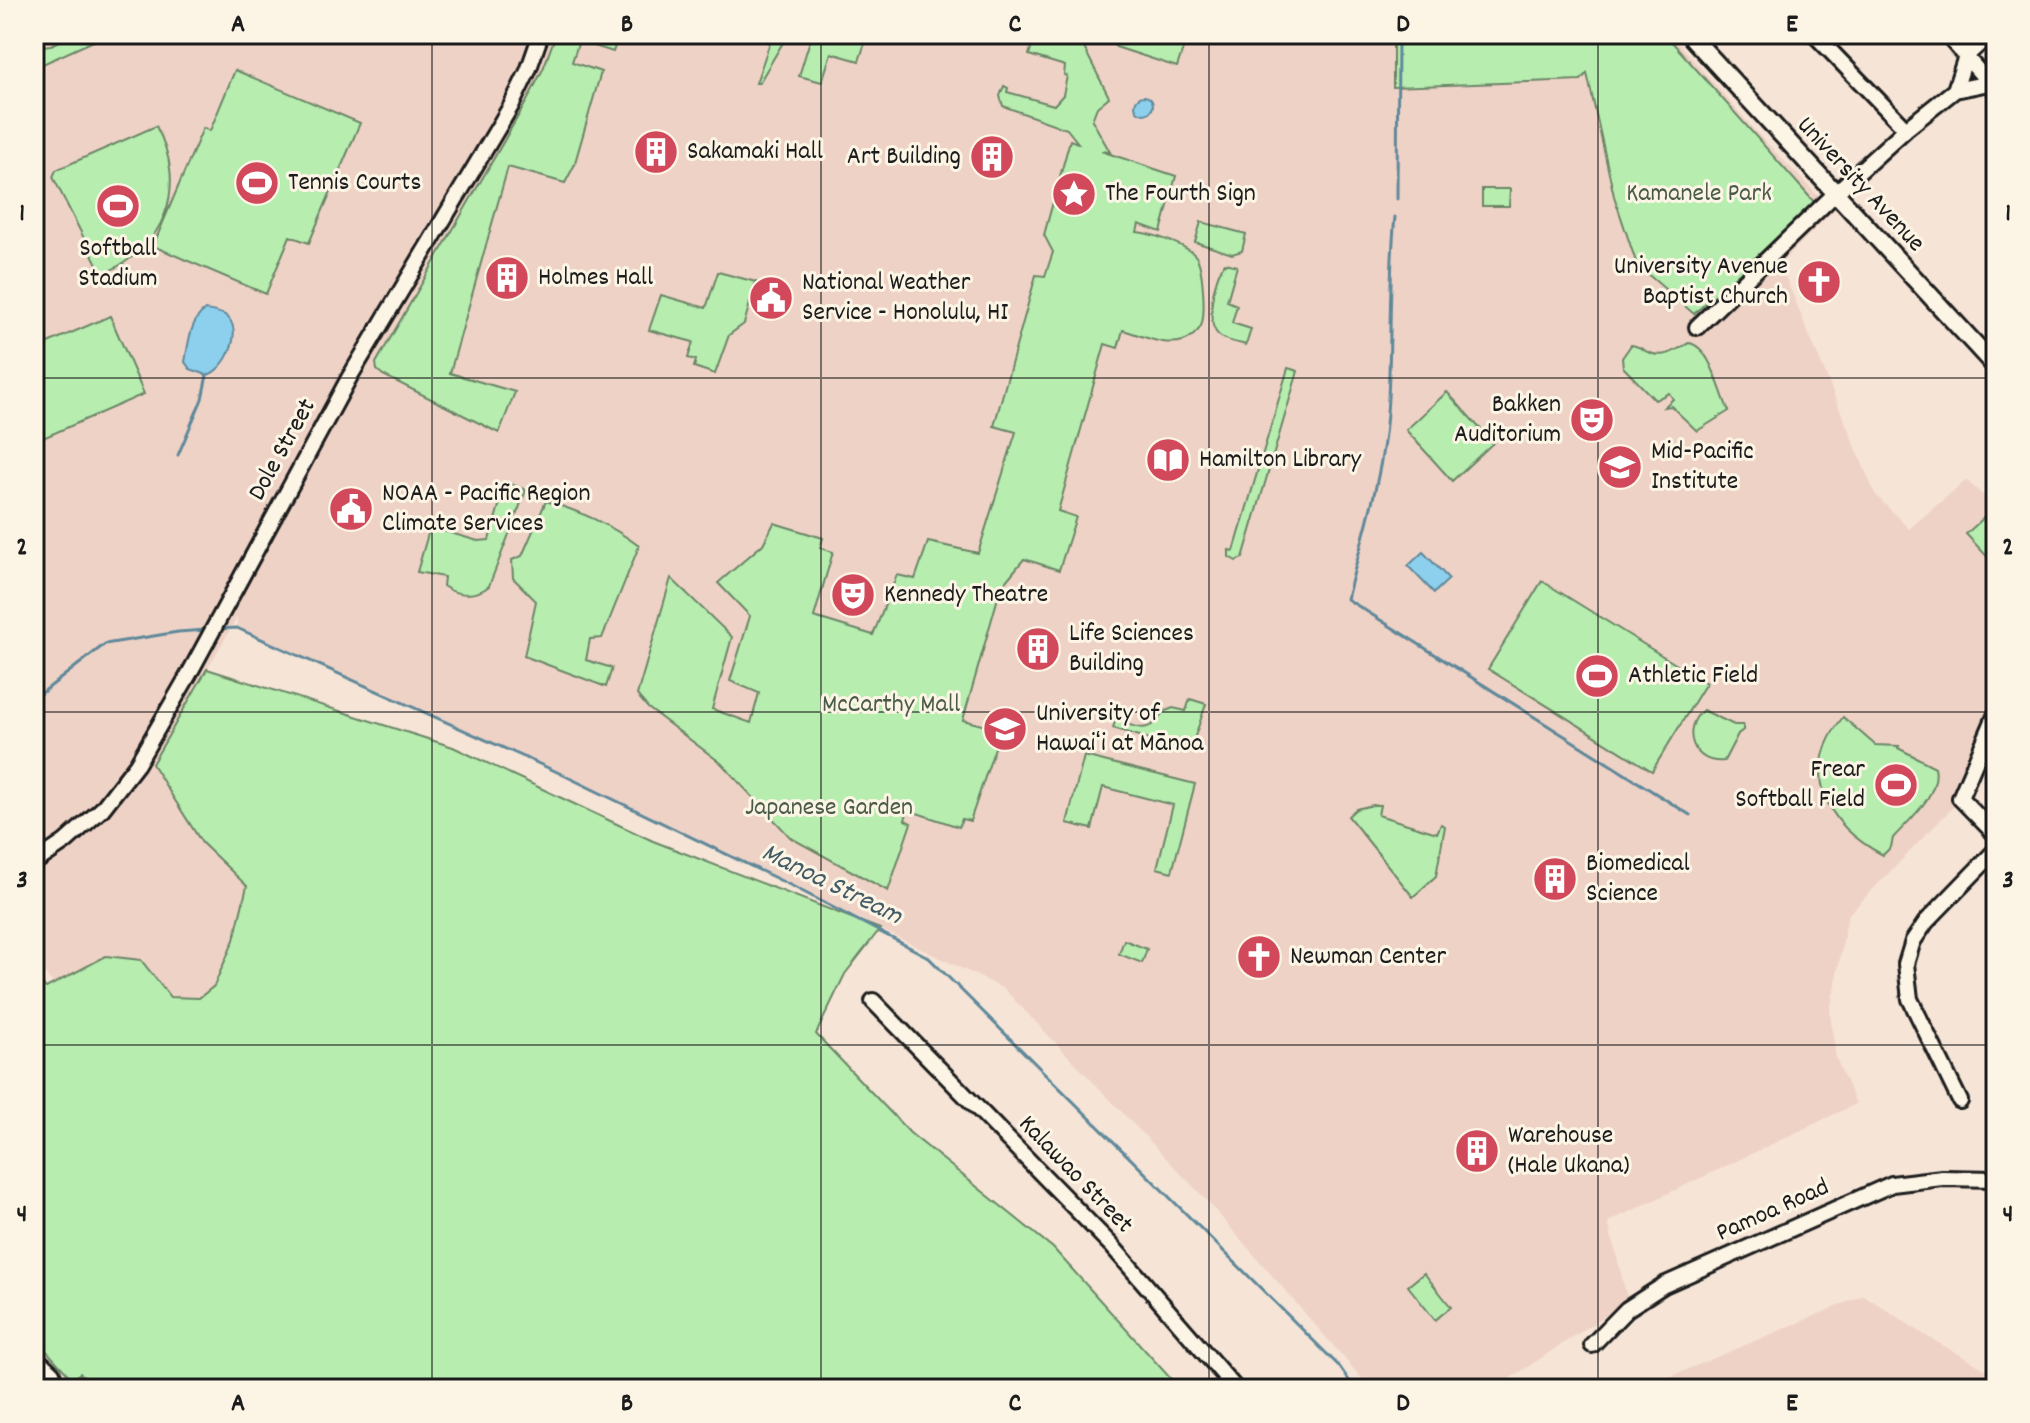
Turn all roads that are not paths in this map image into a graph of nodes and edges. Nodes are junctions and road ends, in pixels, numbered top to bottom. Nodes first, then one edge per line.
1 (541, 34) edge
2 (1689, 34) edge
3 (1814, 34) edge
4 (1946, 34) edge
5 (1990, 34) edge
6 (1966, 56) junction
7 (1992, 87) edge
8 (1955, 90) junction
9 (1906, 129) junction
10 (1837, 193) junction
11 (1697, 327) dead end
12 (1996, 367) edge
13 (1996, 714) edge
14 (1996, 835) edge
15 (1996, 850) edge
16 (34, 863) edge
17 (873, 1001) dead end
18 (1960, 1101) dead end
19 (1996, 1179) edge
20 (1592, 1345) dead end
21 (34, 1356) edge
22 (58, 1389) edge
23 (1236, 1389) edge

1 - 16 street, Dole Street
2 - 10 main road, University Avenue
3 - 9 street
4 - 6 street
5 - 6 street
6 - 7 street
6 - 8 street
7 - 8 street
8 - 9 street
9 - 10 street
10 - 11 street
10 - 12 main road, University Avenue
13 - 14 street
15 - 18 street
17 - 23 street, Kalawao Street
19 - 20 street, Pamoa Road
21 - 22 street

